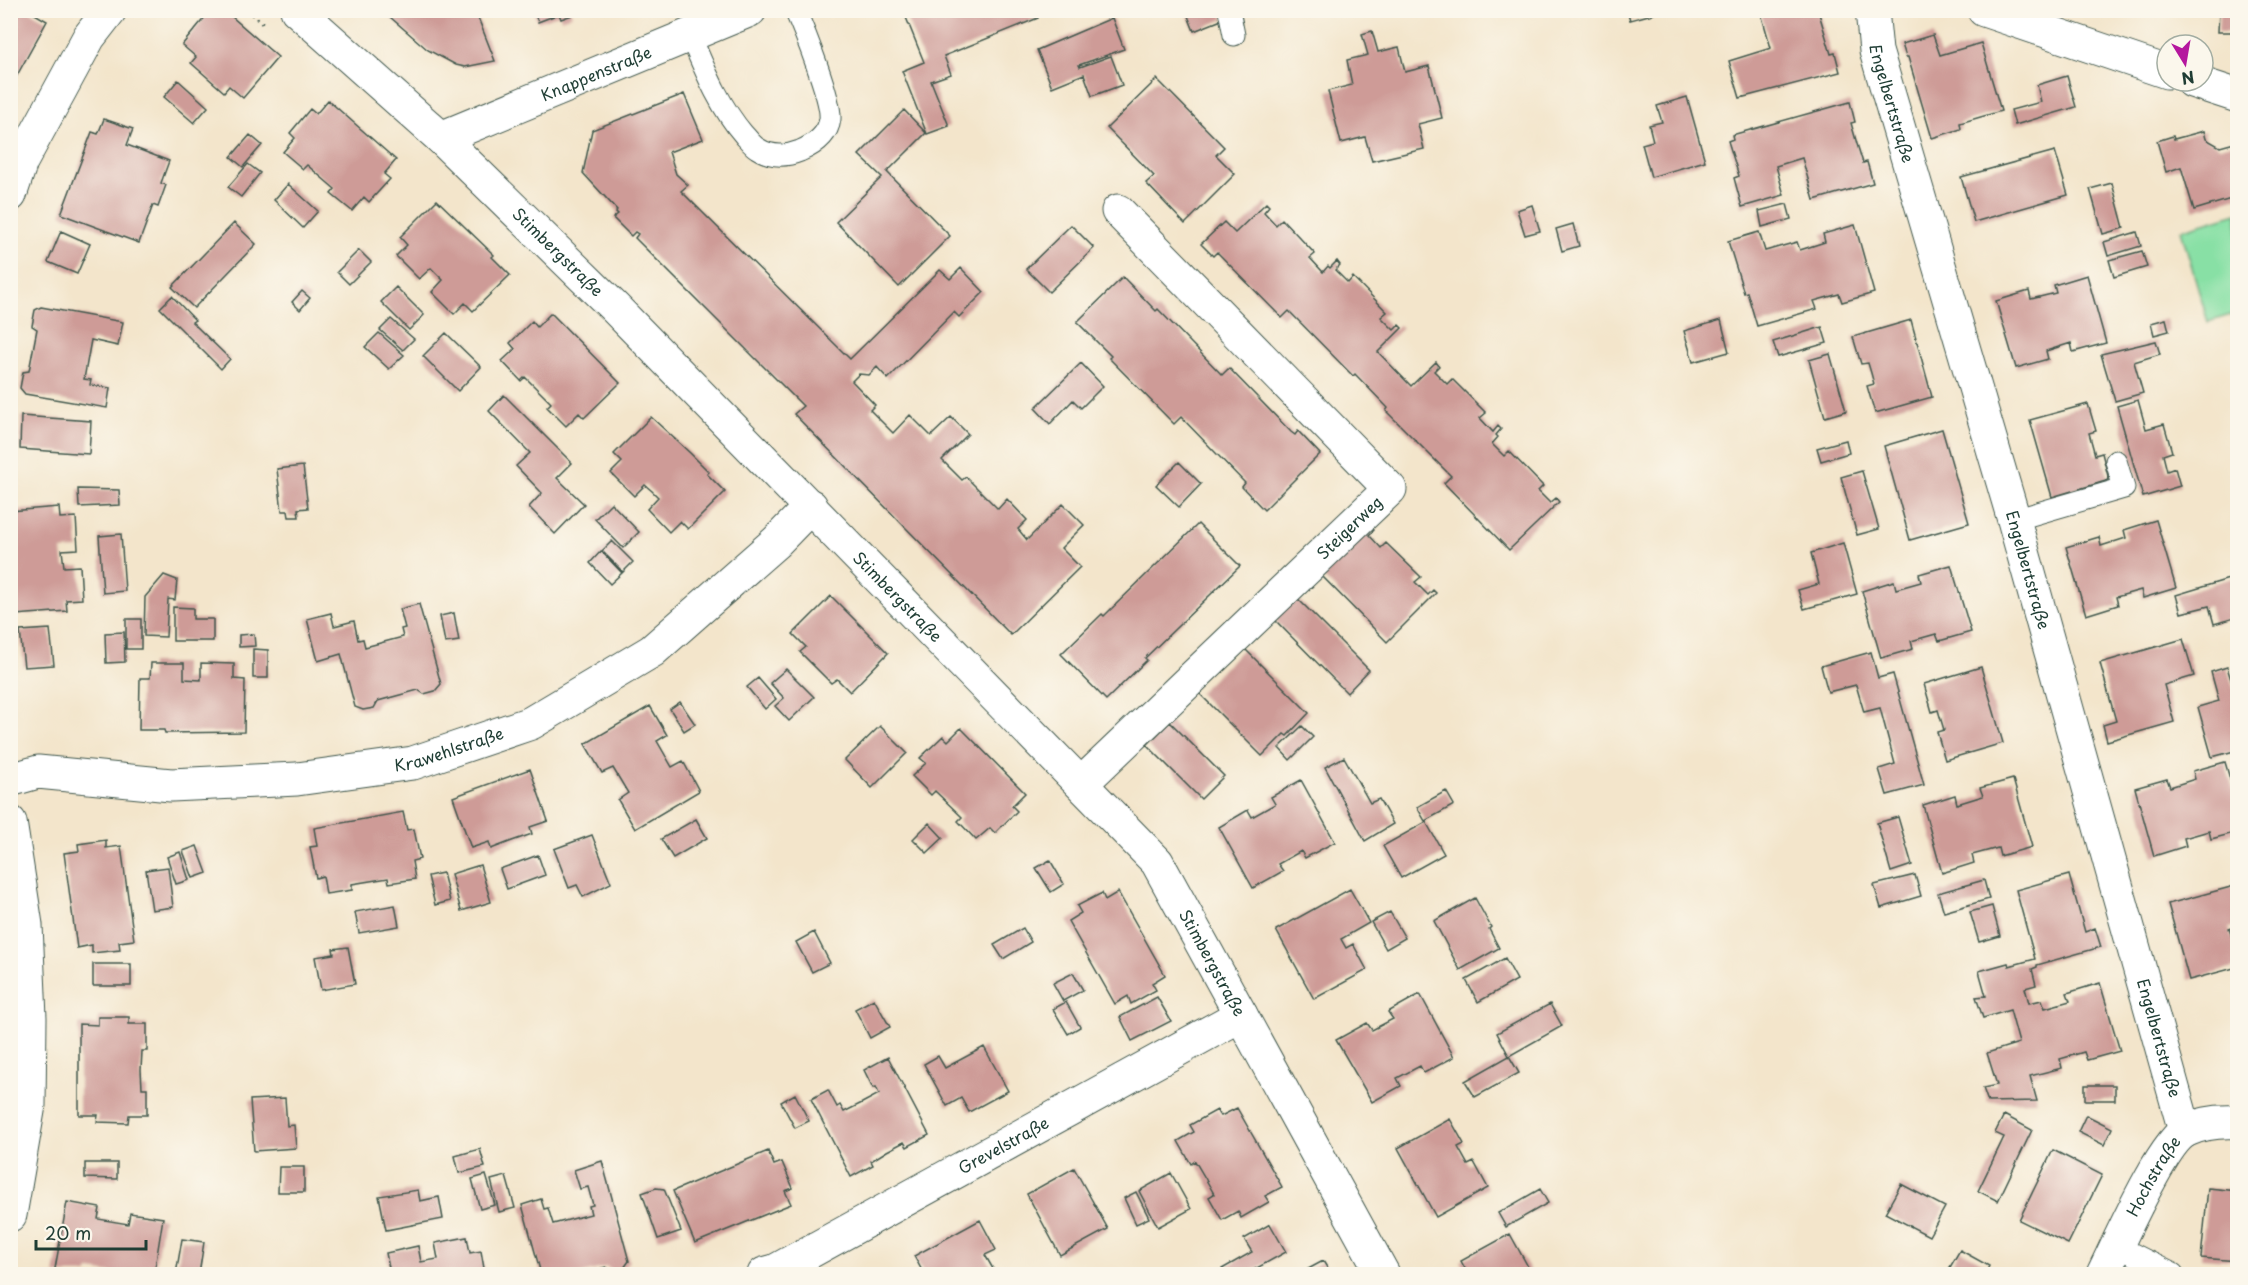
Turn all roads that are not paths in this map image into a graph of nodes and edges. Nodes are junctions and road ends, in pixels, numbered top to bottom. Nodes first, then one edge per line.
1 (110, 10) edge
2 (297, 10) edge
3 (750, 10) edge
4 (795, 10) edge
5 (1229, 10) edge
6 (1872, 10) edge
7 (1984, 10) edge
8 (690, 35) junction
9 (1234, 35) dead end
10 (2155, 68) edge
11 (2215, 88) edge
12 (2238, 96) edge
13 (441, 138) junction
14 (10, 195) edge
15 (1118, 211) dead end
16 (2116, 461) dead end
17 (811, 506) junction
18 (2014, 520) junction
19 (10, 780) edge
20 (1082, 783) junction
21 (10, 822) edge
22 (1241, 1015) junction
23 (2238, 1122) edge
24 (2186, 1131) junction
25 (10, 1215) edge
26 (2117, 1246) junction
27 (764, 1275) edge
28 (1383, 1275) edge
29 (2103, 1275) edge
30 (2173, 1275) edge

1 - 14 street
2 - 13 street, Stimbergstraße
3 - 8 street, Knappenstraße
4 - 8 lane
5 - 9 lane
6 - 18 street, Engelbertstraße
7 - 10 street
8 - 13 street, Knappenstraße
11 - 12 street
13 - 17 street, Stimbergstraße
15 - 20 street, Steigerweg
16 - 18 lane
17 - 19 street, Krawehlstraße
17 - 20 street, Stimbergstraße
18 - 24 street, Engelbertstraße
20 - 22 street, Stimbergstraße
21 - 25 street
22 - 27 street, Grevelstraße
22 - 28 street, Stimbergstraße
23 - 24 street, Hochstraße
24 - 26 street, Hochstraße
26 - 29 street, Hochstraße
26 - 30 lane

